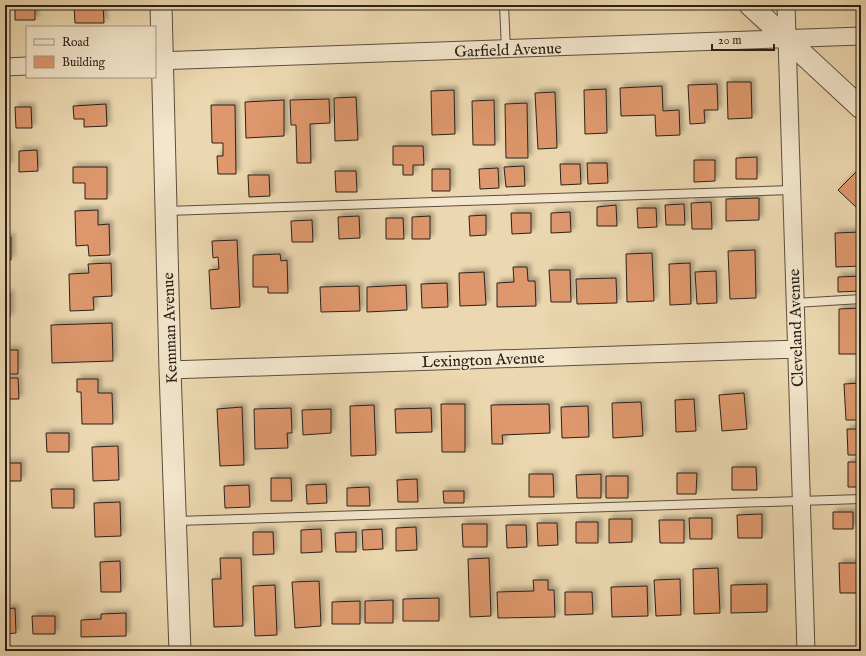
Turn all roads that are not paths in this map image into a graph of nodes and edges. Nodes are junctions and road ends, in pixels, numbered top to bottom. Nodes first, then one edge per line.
1 (160, 5) edge
2 (504, 5) edge
3 (750, 5) edge
4 (786, 5) edge
5 (861, 36) edge
6 (787, 39) junction
7 (506, 49) junction
8 (159, 61) edge
9 (26, 66) edge
10 (5, 67) edge
11 (861, 108) edge
12 (791, 190) junction
13 (166, 211) junction
14 (861, 300) edge
15 (795, 303) junction
16 (796, 349) junction
17 (170, 370) junction
18 (861, 499) edge
19 (801, 502) junction
20 (176, 521) junction
21 (180, 651) edge
22 (806, 651) edge

1 - 8 street, Kemman Avenue
2 - 7 lane
3 - 6 street
4 - 6 street, Cleveland Avenue
5 - 6 street, Garfield Avenue
6 - 7 street, Garfield Avenue
6 - 11 street
6 - 12 street, Cleveland Avenue
7 - 8 street, Garfield Avenue
8 - 13 street, Kemman Avenue
9 - 10 street
12 - 13 lane
12 - 15 street, Cleveland Avenue
13 - 17 street, Kemman Avenue
14 - 15 lane
15 - 16 street, Cleveland Avenue
16 - 17 street, Lexington Avenue
16 - 19 street, Cleveland Avenue
17 - 20 street, Kemman Avenue
18 - 19 lane
19 - 20 lane
19 - 22 street, Cleveland Avenue
20 - 21 street, Kemman Avenue

